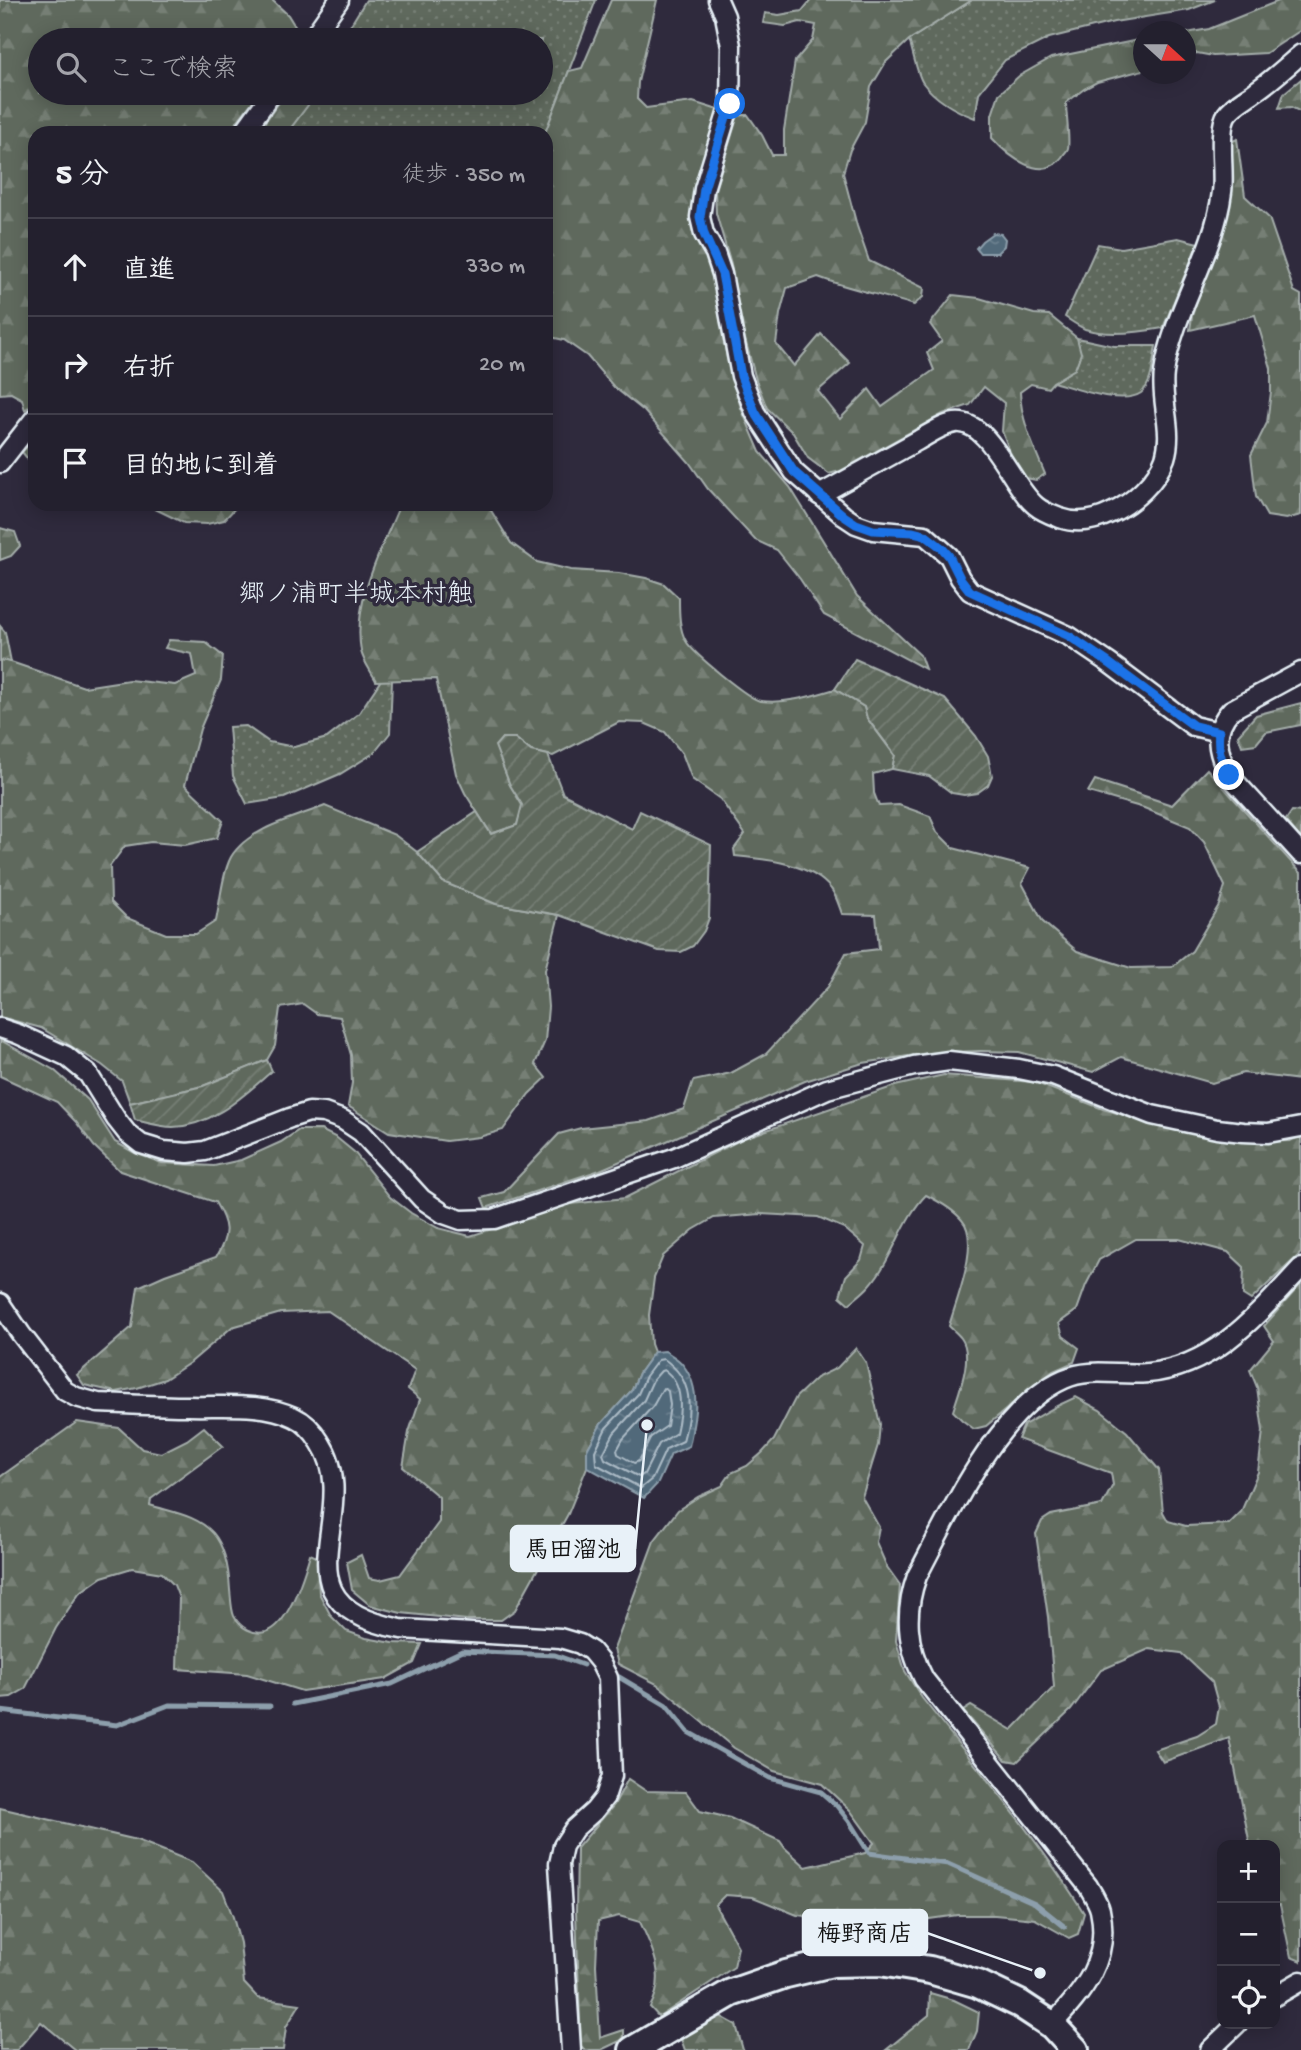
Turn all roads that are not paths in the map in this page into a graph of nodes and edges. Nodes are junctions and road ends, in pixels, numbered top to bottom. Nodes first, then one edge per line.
1 (339, 0) edge
2 (719, 0) edge
3 (319, 28) edge
4 (1301, 54) edge
5 (263, 105) edge
6 (248, 126) edge
7 (28, 427) edge
8 (0, 463) edge
9 (819, 495) junction
10 (1301, 672) edge
11 (1219, 732) junction
12 (1301, 854) edge
13 (0, 1028) edge
14 (1301, 1127) edge
15 (1301, 1268) edge
16 (0, 1303) edge
17 (1301, 1981) edge
18 (1280, 1993) edge
19 (1052, 2025) junction
20 (1232, 2029) edge
21 (571, 2050) edge
22 (633, 2050) edge
23 (1075, 2050) edge
24 (1210, 2050) edge

1 - 3 street
2 - 9 street
4 - 9 street
5 - 6 street
7 - 8 street
9 - 11 street
10 - 11 street
11 - 12 street
13 - 14 street
15 - 19 street
16 - 21 street
17 - 18 street
19 - 22 main road
19 - 23 main road
20 - 24 street

